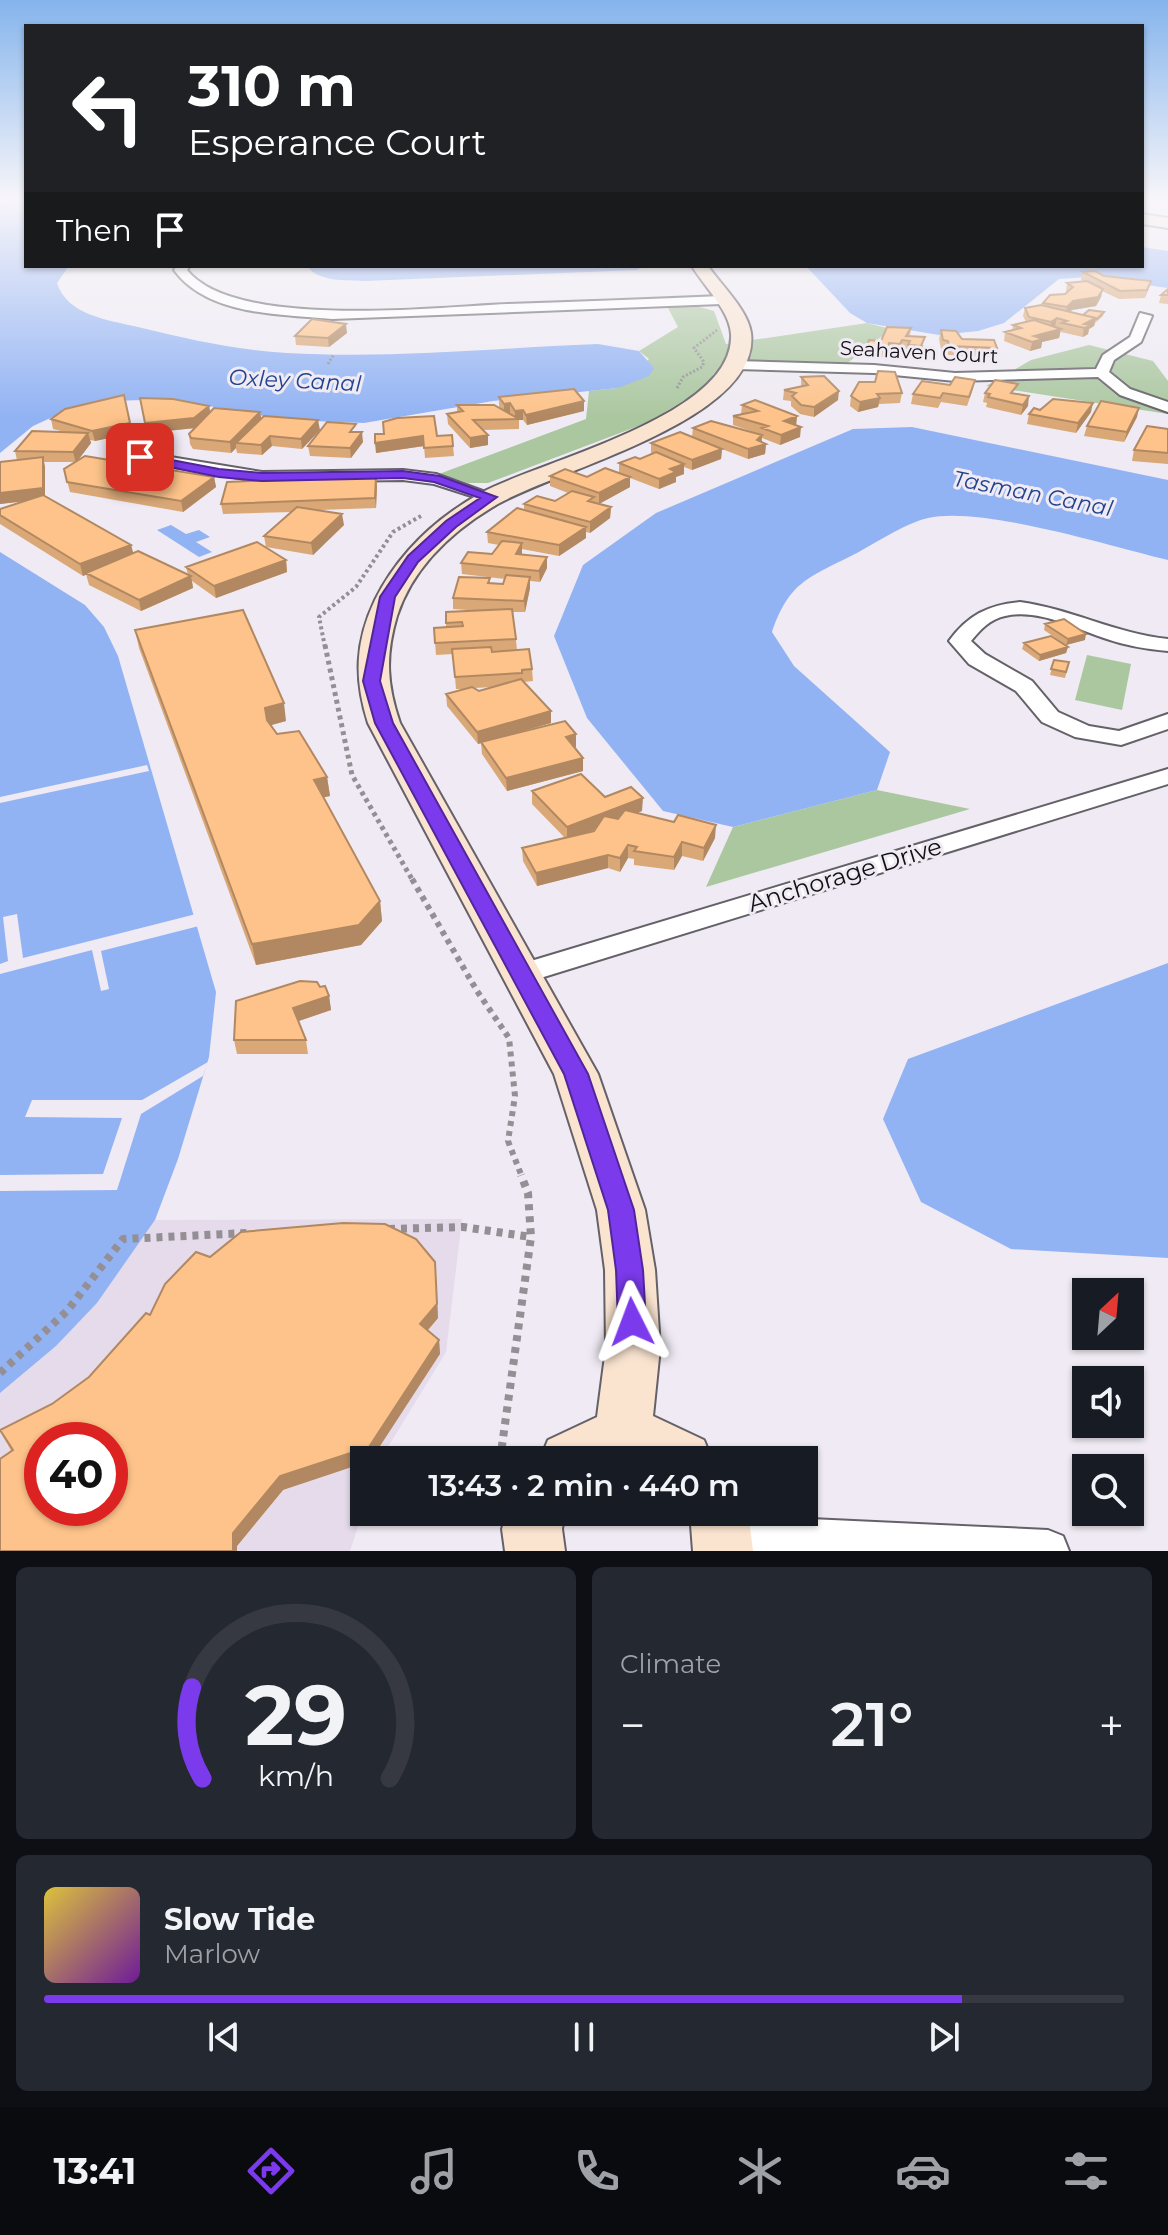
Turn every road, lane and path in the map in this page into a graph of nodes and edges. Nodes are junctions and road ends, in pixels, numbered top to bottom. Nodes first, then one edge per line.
1 (181, 271) edge
2 (701, 271) edge
3 (706, 301) junction
4 (1145, 316) dead end
5 (334, 354) dead end
6 (328, 364) dead end
7 (736, 365) junction
8 (1101, 373) junction
9 (664, 398) dead end
10 (1168, 407) edge
11 (140, 457) dead end
12 (456, 486) junction
13 (490, 497) junction
14 (1168, 645) edge
15 (1168, 721) edge
16 (1168, 776) edge
17 (521, 974) junction
18 (383, 1229) edge
19 (256, 1232) edge
20 (531, 1237) junction
21 (0, 1373) edge
22 (622, 1439) junction
23 (502, 1446) edge
24 (592, 1446) edge
25 (658, 1446) edge
26 (533, 1526) edge
27 (722, 1533) edge
28 (535, 1551) edge
29 (1048, 1551) edge

1 - 3 street
2 - 3 street
3 - 7 street
3 - 9 path
4 - 8 street
5 - 6 path
7 - 8 street, Seahaven Court
7 - 13 street
8 - 10 street
11 - 12 street
12 - 13 street
12 - 20 path
13 - 17 street
14 - 15 street
16 - 17 street, Anchorage Drive
17 - 22 street
18 - 20 path
19 - 21 path
20 - 23 path
22 - 24 street
22 - 25 street
26 - 28 street
27 - 29 street

